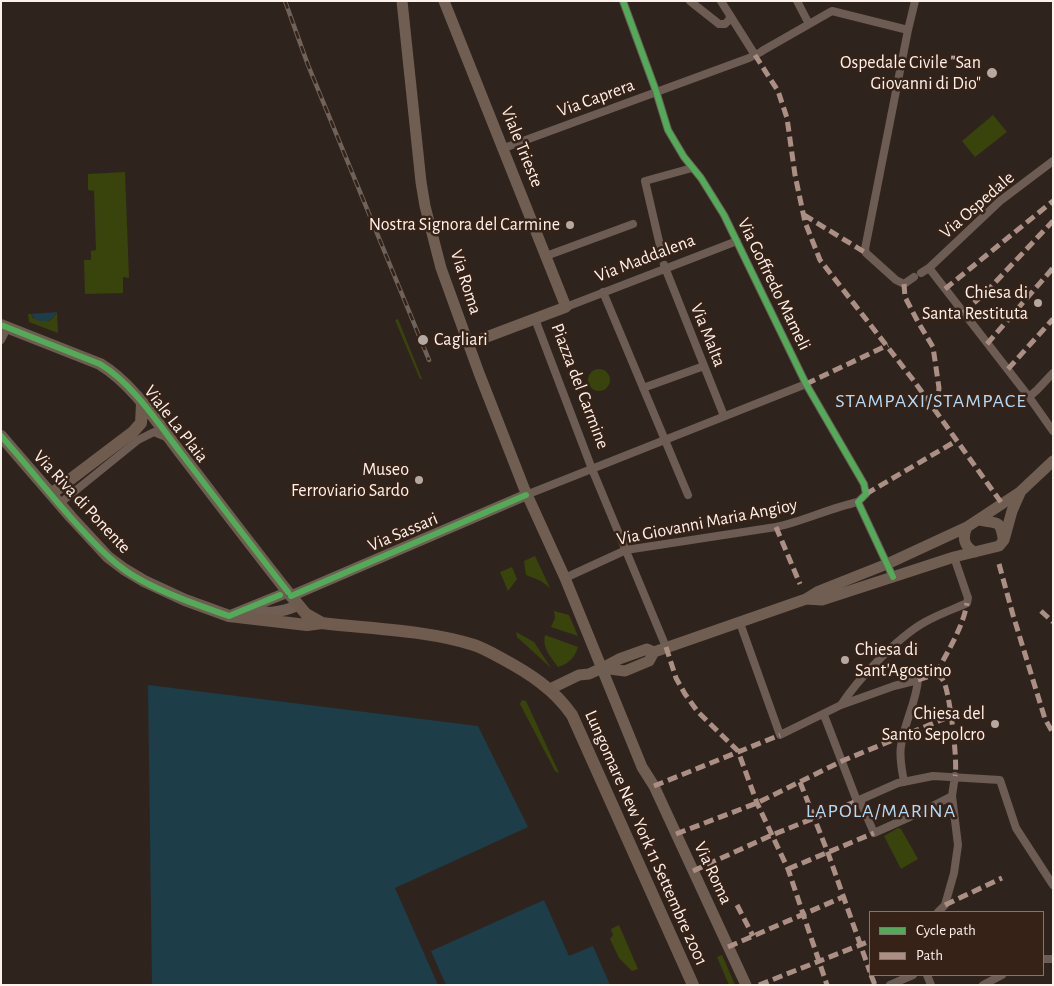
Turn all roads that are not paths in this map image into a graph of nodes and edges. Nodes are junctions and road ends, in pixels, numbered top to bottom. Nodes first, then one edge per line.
1 (402, 1) edge
2 (444, 1) edge
3 (623, 1) edge
4 (690, 1) edge
5 (721, 1) edge
6 (797, 1) edge
7 (834, 1) edge
8 (915, 1) edge
9 (832, 10) junction
10 (730, 16) junction
11 (809, 24) junction
12 (908, 30) junction
13 (759, 53) junction
14 (656, 91) junction
15 (504, 148) junction
16 (1053, 161) edge
17 (692, 168) junction
18 (633, 224) dead end
19 (737, 242) junction
20 (661, 250) tunnel mouth
21 (546, 256) junction
22 (665, 267) junction
23 (929, 268) junction
24 (604, 292) junction
25 (566, 307) junction
26 (535, 320) junction
27 (4, 326) edge
28 (1, 340) edge
29 (468, 344) junction
30 (704, 366) junction
31 (1053, 373) edge
32 (806, 384) junction
33 (644, 388) junction
34 (1029, 397) junction
35 (142, 404) junction
36 (724, 416) junction
37 (1053, 431) edge
38 (1, 436) edge
39 (170, 439) junction
40 (665, 439) junction
41 (1053, 461) edge
42 (592, 469) junction
43 (1020, 492) junction
44 (526, 494) junction
45 (688, 495) dead end
46 (55, 499) junction
47 (858, 502) junction
48 (979, 520) junction
49 (967, 527) junction
50 (1004, 540) junction
51 (626, 550) junction
52 (975, 552) junction
53 (954, 557) junction
54 (887, 564) junction
55 (893, 577) junction
56 (565, 578) junction
57 (289, 597) junction
58 (806, 599) junction
59 (242, 611) junction
60 (229, 616) junction
61 (322, 623) junction
62 (740, 623) junction
63 (666, 647) junction
64 (602, 668) junction
65 (550, 690) junction
66 (841, 705) junction
67 (824, 715) junction
68 (954, 776) junction
69 (904, 782) junction
70 (952, 796) junction
71 (857, 801) junction
72 (1053, 885) edge
73 (939, 911) edge
74 (911, 976) edge
75 (1000, 976) edge
76 (693, 985) edge
77 (746, 985) edge
78 (890, 985) edge
79 (983, 985) edge

1 - 29 main road, Via Roma
2 - 15 main road, Viale Trieste
3 - 14 street, Via Goffredo Mameli
4 - 10 street
5 - 10 street
6 - 11 street
7 - 9 street
8 - 12 street
9 - 11 street, Via Caprera
9 - 12 street
10 - 13 street
11 - 13 street, Via Caprera
12 - 23 street, Via Ospedale
13 - 14 street, Via Caprera
14 - 15 street, Via Caprera
14 - 17 street, Via Goffredo Mameli
15 - 21 main road, Viale Trieste
16 - 23 street, Via Ospedale
17 - 19 street, Via Goffredo Mameli
17 - 20 street
18 - 21 street
19 - 22 street, Via Maddalena
19 - 32 street, Via Goffredo Mameli
21 - 25 main road, Viale Trieste
22 - 24 street, Via Maddalena
22 - 30 street, Via Malta
23 - 34 street
24 - 25 street, Via Maddalena
24 - 33 street
25 - 26 main road, Piazza del Carmine
26 - 29 main road
26 - 42 street, Piazza del Carmine
27 - 28 street
27 - 35 main road, Viale La Plaia
29 - 44 main road, Via Roma
30 - 33 street
30 - 36 street, Via Malta
31 - 34 street
32 - 36 street, Via Sassari
32 - 47 street, Via Goffredo Mameli
33 - 40 street
34 - 37 street
35 - 39 main road, Viale La Plaia
35 - 46 main road
36 - 40 street, Via Sassari
38 - 46 main road, Via Riva di Ponente
39 - 46 street
39 - 57 main road, Viale La Plaia
40 - 42 street, Via Sassari
40 - 45 street
41 - 43 main road
42 - 44 street, Via Sassari
42 - 51 street, Piazza del Carmine
43 - 48 main road
43 - 50 main road
44 - 56 main road, Via Roma
44 - 57 main road, Via Sassari
46 - 60 main road, Via Riva di Ponente
47 - 51 street, Via Giovanni Maria Angioy
47 - 54 street
48 - 49 main road
48 - 50 main road
49 - 52 main road
49 - 54 main road
50 - 52 main road
51 - 56 street, Via Giovanni Maria Angioy
51 - 63 street, Piazza del Carmine
52 - 53 main road
53 - 55 main road
53 - 66 street
54 - 55 street
54 - 58 main road
55 - 58 main road
56 - 64 main road, Via Roma
57 - 59 main road, Via Sassari
57 - 59 main road, Via Sassari
57 - 61 main road, Viale La Plaia
58 - 62 main road
59 - 60 main road, Via Sassari
60 - 61 main road, Via Riva di Ponente
61 - 65 main road, Lungomare New York 11 Settembre 2001
62 - 63 main road
62 - 67 street
63 - 64 main road
64 - 65 main road
64 - 77 main road, Via Roma
65 - 76 main road, Lungomare New York 11 Settembre 2001
66 - 67 street
66 - 69 street
67 - 71 street
68 - 69 street
68 - 70 street
68 - 72 street
69 - 71 street
70 - 71 street
70 - 73 street
74 - 78 street
75 - 79 street

